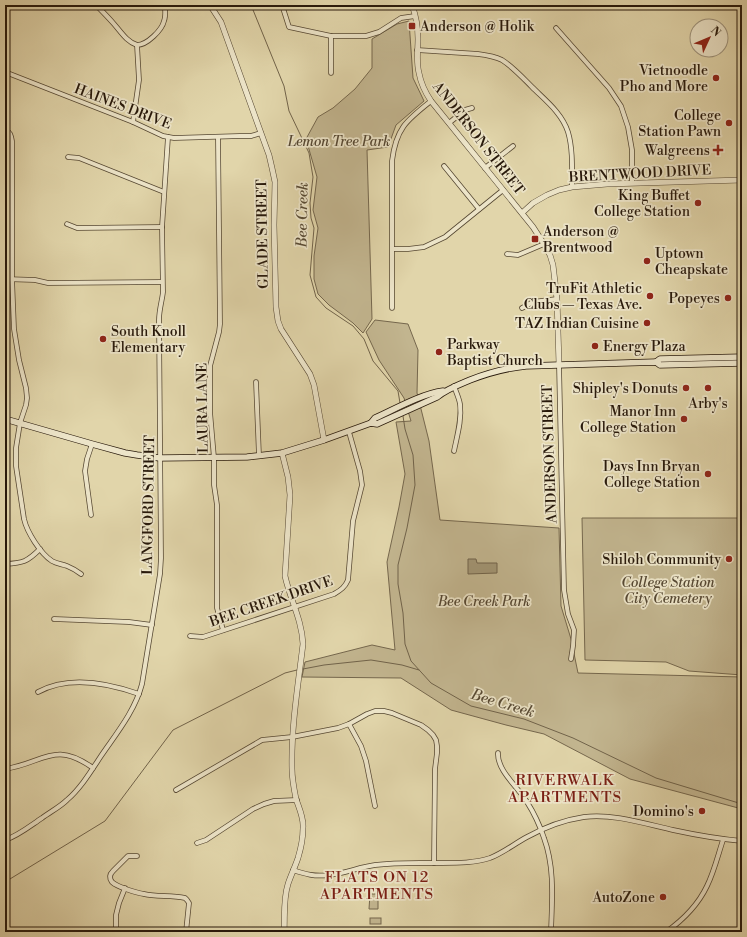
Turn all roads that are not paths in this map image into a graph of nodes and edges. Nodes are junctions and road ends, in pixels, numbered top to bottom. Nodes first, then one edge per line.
1 (96, 5) edge
2 (165, 5) edge
3 (210, 5) edge
4 (282, 5) edge
5 (412, 5) edge
6 (416, 16) junction
7 (556, 28) dead end
8 (331, 36) junction
9 (137, 46) junction
10 (417, 50) junction
11 (5, 72) edge
12 (331, 73) dead end
13 (432, 101) junction
14 (472, 108) dead end
15 (133, 122) junction
16 (449, 122) junction
17 (5, 130) edge
18 (262, 133) junction
19 (168, 137) junction
20 (218, 137) junction
21 (513, 146) dead end
22 (68, 157) dead end
23 (444, 166) dead end
24 (485, 168) junction
25 (742, 180) edge
26 (632, 183) junction
27 (572, 187) junction
28 (503, 190) junction
29 (164, 192) junction
30 (479, 209) junction
31 (522, 213) junction
32 (66, 224) dead end
33 (162, 227) junction
34 (544, 244) junction
35 (393, 249) junction
36 (507, 254) dead end
37 (5, 279) edge
38 (12, 279) junction
39 (162, 282) junction
40 (557, 299) junction
41 (392, 308) dead end
42 (522, 308) dead end
43 (742, 357) edge
44 (656, 362) junction
45 (742, 363) edge
46 (559, 364) junction
47 (256, 382) dead end
48 (454, 386) junction
49 (5, 419) edge
50 (20, 423) junction
51 (349, 432) junction
52 (324, 440) junction
53 (92, 444) junction
54 (454, 451) dead end
55 (282, 453) junction
56 (259, 456) junction
57 (160, 458) junction
58 (214, 458) junction
59 (91, 515) dead end
60 (40, 549) junction
61 (5, 564) edge
62 (81, 574) dead end
63 (295, 607) junction
64 (54, 620) dead end
65 (152, 625) junction
66 (223, 630) junction
67 (190, 636) dead end
68 (571, 659) dead end
69 (38, 692) dead end
70 (139, 694) junction
71 (349, 724) junction
72 (292, 737) junction
73 (498, 753) dead end
74 (93, 768) junction
75 (5, 769) edge
76 (176, 790) dead end
77 (297, 800) junction
78 (375, 806) dead end
79 (541, 830) junction
80 (5, 840) edge
81 (723, 840) junction
82 (742, 841) edge
83 (197, 843) dead end
84 (137, 856) dead end
85 (434, 863) junction
86 (293, 870) junction
87 (125, 888) junction
88 (116, 932) edge
89 (186, 932) edge
90 (284, 932) edge
91 (551, 932) edge
92 (666, 932) edge

1 - 9 street
2 - 9 street
3 - 18 street, GLADE STREET
4 - 8 street
5 - 6 street, ANDERSON STREET
6 - 8 street
6 - 10 street, ANDERSON STREET
7 - 26 street
8 - 12 street
9 - 15 street
10 - 13 street, ANDERSON STREET
10 - 27 street
11 - 15 street, HAINES DRIVE
13 - 16 street, ANDERSON STREET
13 - 35 street
14 - 16 street
15 - 19 street, HAINES DRIVE
16 - 24 street, ANDERSON STREET
17 - 38 street
18 - 20 street, HAINES DRIVE
18 - 52 street, GLADE STREET
19 - 20 street, HAINES DRIVE
19 - 29 street, LANGFORD STREET
20 - 58 street, LAURA LANE
21 - 24 street
22 - 29 street
23 - 30 street
24 - 28 street, ANDERSON STREET
25 - 26 street, BRENTWOOD DRIVE
26 - 27 street, BRENTWOOD DRIVE
27 - 31 street, BRENTWOOD DRIVE
28 - 30 street
28 - 31 street, ANDERSON STREET
29 - 33 street, LANGFORD STREET
30 - 35 street
31 - 34 street, ANDERSON STREET
32 - 33 street
33 - 39 street, LANGFORD STREET
34 - 36 street
34 - 40 street, ANDERSON STREET
35 - 41 street
37 - 38 street
38 - 39 street
38 - 50 street
39 - 57 street, LANGFORD STREET
40 - 42 street
40 - 46 street, ANDERSON STREET
43 - 44 main road
44 - 45 main road
44 - 46 main road
46 - 48 main road
46 - 68 street, ANDERSON STREET
47 - 56 street
48 - 51 main road
48 - 54 street
49 - 50 main road
50 - 53 main road
50 - 60 street
51 - 52 main road
51 - 63 street, BEE CREEK DRIVE
52 - 55 main road
53 - 57 main road
53 - 59 street
55 - 56 main road
55 - 63 street
56 - 58 main road
57 - 58 main road
57 - 65 street, LANGFORD STREET
58 - 66 street, LAURA LANE
60 - 61 street
60 - 62 street
63 - 66 street, BEE CREEK DRIVE
63 - 72 street
64 - 65 street
65 - 70 street, LANGFORD STREET
66 - 67 street, BEE CREEK DRIVE
69 - 70 street
70 - 74 street, LANGFORD STREET
71 - 72 street
71 - 78 street
71 - 85 street
72 - 76 street
72 - 77 street
73 - 79 street
74 - 75 street
74 - 80 street, LANGFORD STREET
77 - 83 street
77 - 86 street
79 - 81 street
79 - 85 street
79 - 91 street
81 - 82 street
81 - 92 street
84 - 87 street
85 - 86 street
86 - 90 street
87 - 88 street
87 - 89 street

